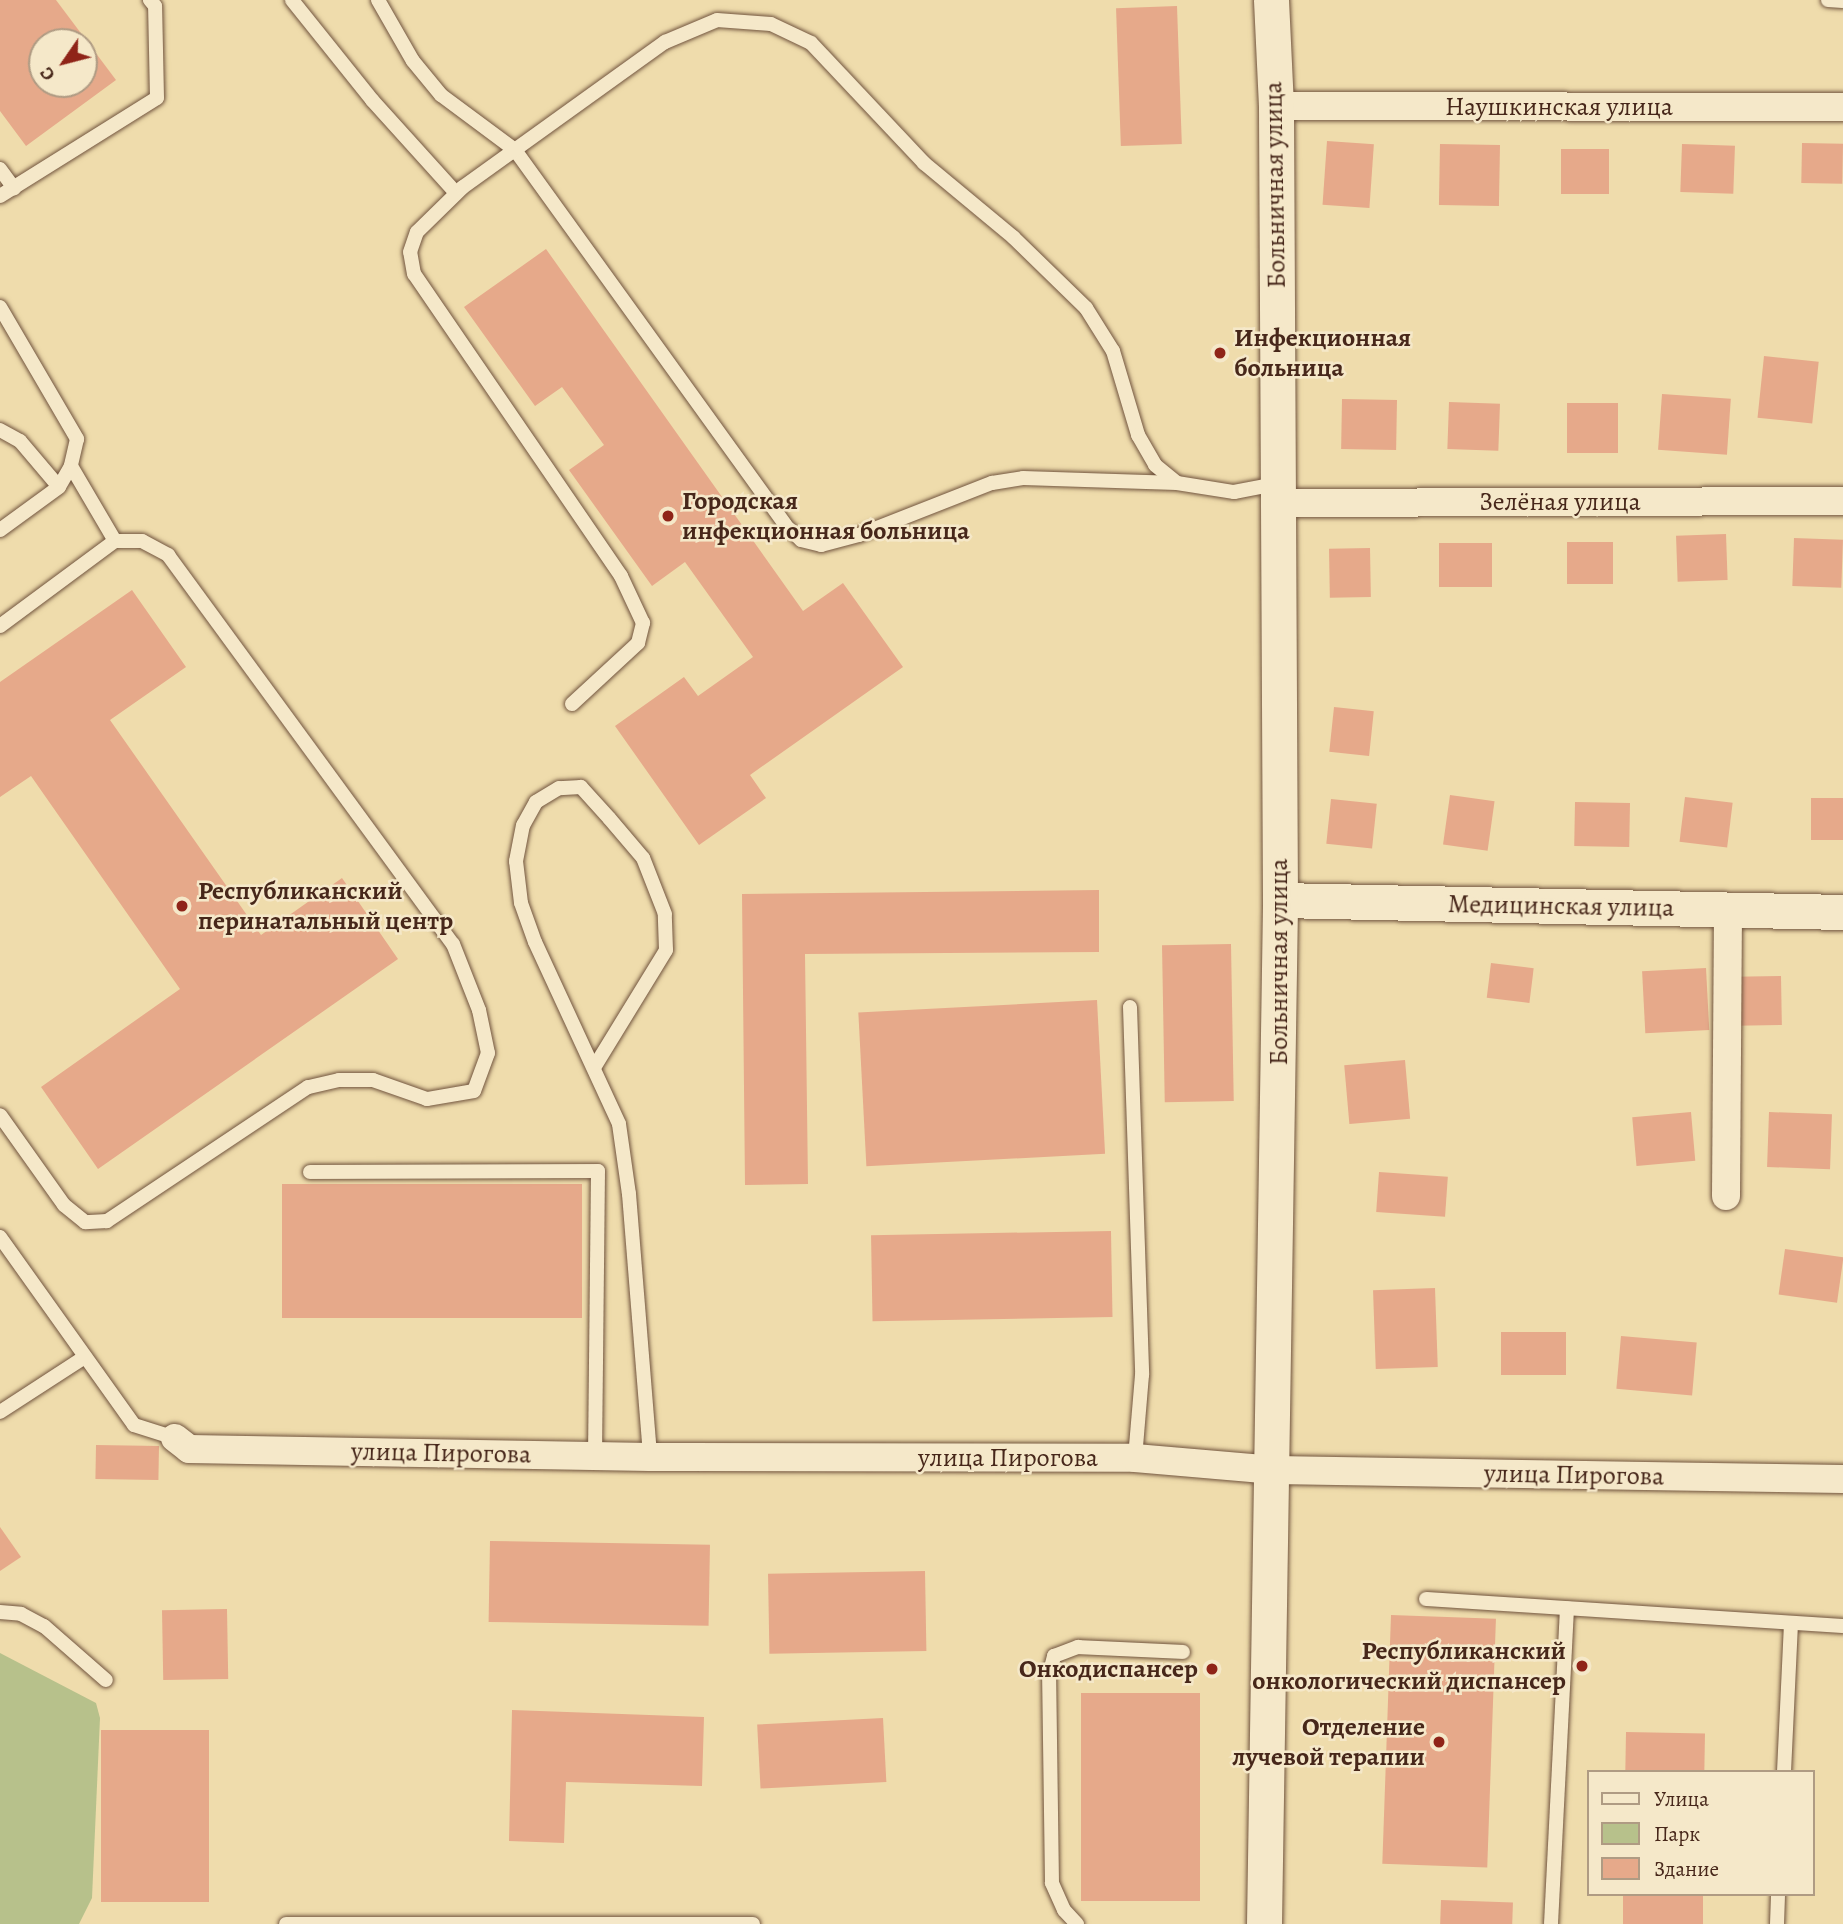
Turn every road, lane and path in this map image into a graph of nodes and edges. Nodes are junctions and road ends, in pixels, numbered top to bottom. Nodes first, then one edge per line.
1 (150, 0) edge
2 (292, 0) edge
3 (378, 0) edge
4 (1271, 0) edge
5 (1828, 0) edge
6 (1843, 1) edge
7 (1276, 106) junction
8 (1843, 107) edge
9 (515, 150) junction
10 (0, 169) edge
11 (14, 188) junction
12 (456, 193) junction
13 (0, 197) edge
14 (0, 307) edge
15 (0, 430) edge
16 (71, 466) junction
17 (1177, 483) junction
18 (59, 487) junction
19 (1276, 494) junction
20 (1843, 501) edge
21 (0, 530) edge
22 (116, 541) junction
23 (0, 626) edge
24 (572, 704) dead end
25 (1280, 901) junction
26 (1728, 909) junction
27 (1843, 912) edge
28 (1130, 1007) dead end
29 (595, 1066) junction
30 (0, 1115) edge
31 (310, 1171) dead end
32 (1726, 1196) dead end
33 (0, 1237) edge
34 (83, 1358) junction
35 (0, 1412) edge
36 (175, 1438) joint
37 (595, 1456) junction
38 (650, 1457) junction
39 (1135, 1458) junction
40 (1274, 1470) junction
41 (1843, 1479) edge
42 (1426, 1599) dead end
43 (1567, 1608) junction
44 (0, 1612) edge
45 (1791, 1623) junction
46 (1843, 1626) edge
47 (1183, 1652) dead end
48 (106, 1680) dead end
49 (1784, 1770) edge
50 (1778, 1896) edge
51 (286, 1924) edge
52 (744, 1924) edge
53 (752, 1924) edge
54 (1077, 1924) edge
55 (1264, 1924) edge
56 (1551, 1924) edge
57 (1777, 1924) edge

1 - 11 lane
2 - 12 lane
3 - 9 lane
4 - 7 street, Больничная улица
5 - 6 lane
7 - 8 street, Наушкинская улица
7 - 19 street, Больничная улица
9 - 12 lane
9 - 17 lane
9 - 17 lane
10 - 11 lane
11 - 13 lane
12 - 24 lane
14 - 16 lane
15 - 18 lane
16 - 18 lane
16 - 22 lane
17 - 19 lane
18 - 21 lane
19 - 20 street, Зелёная улица
19 - 25 street, Больничная улица
22 - 23 lane
22 - 30 lane
25 - 26 street, Медицинская улица
25 - 40 street, Больничная улица
26 - 27 street, Медицинская улица
26 - 32 street
28 - 39 lane
29 - 29 lane
29 - 38 lane
31 - 37 lane
33 - 34 lane
34 - 35 lane
34 - 36 lane
36 - 37 street, улица Пирогова
37 - 38 street, улица Пирогова
38 - 39 street, улица Пирогова
39 - 40 street, улица Пирогова
40 - 41 street, улица Пирогова
40 - 55 street, Больничная улица
42 - 43 lane
43 - 45 lane
43 - 56 lane
44 - 48 lane
45 - 46 lane
45 - 49 lane
47 - 54 lane
50 - 57 lane
51 - 52 lane
52 - 53 lane

